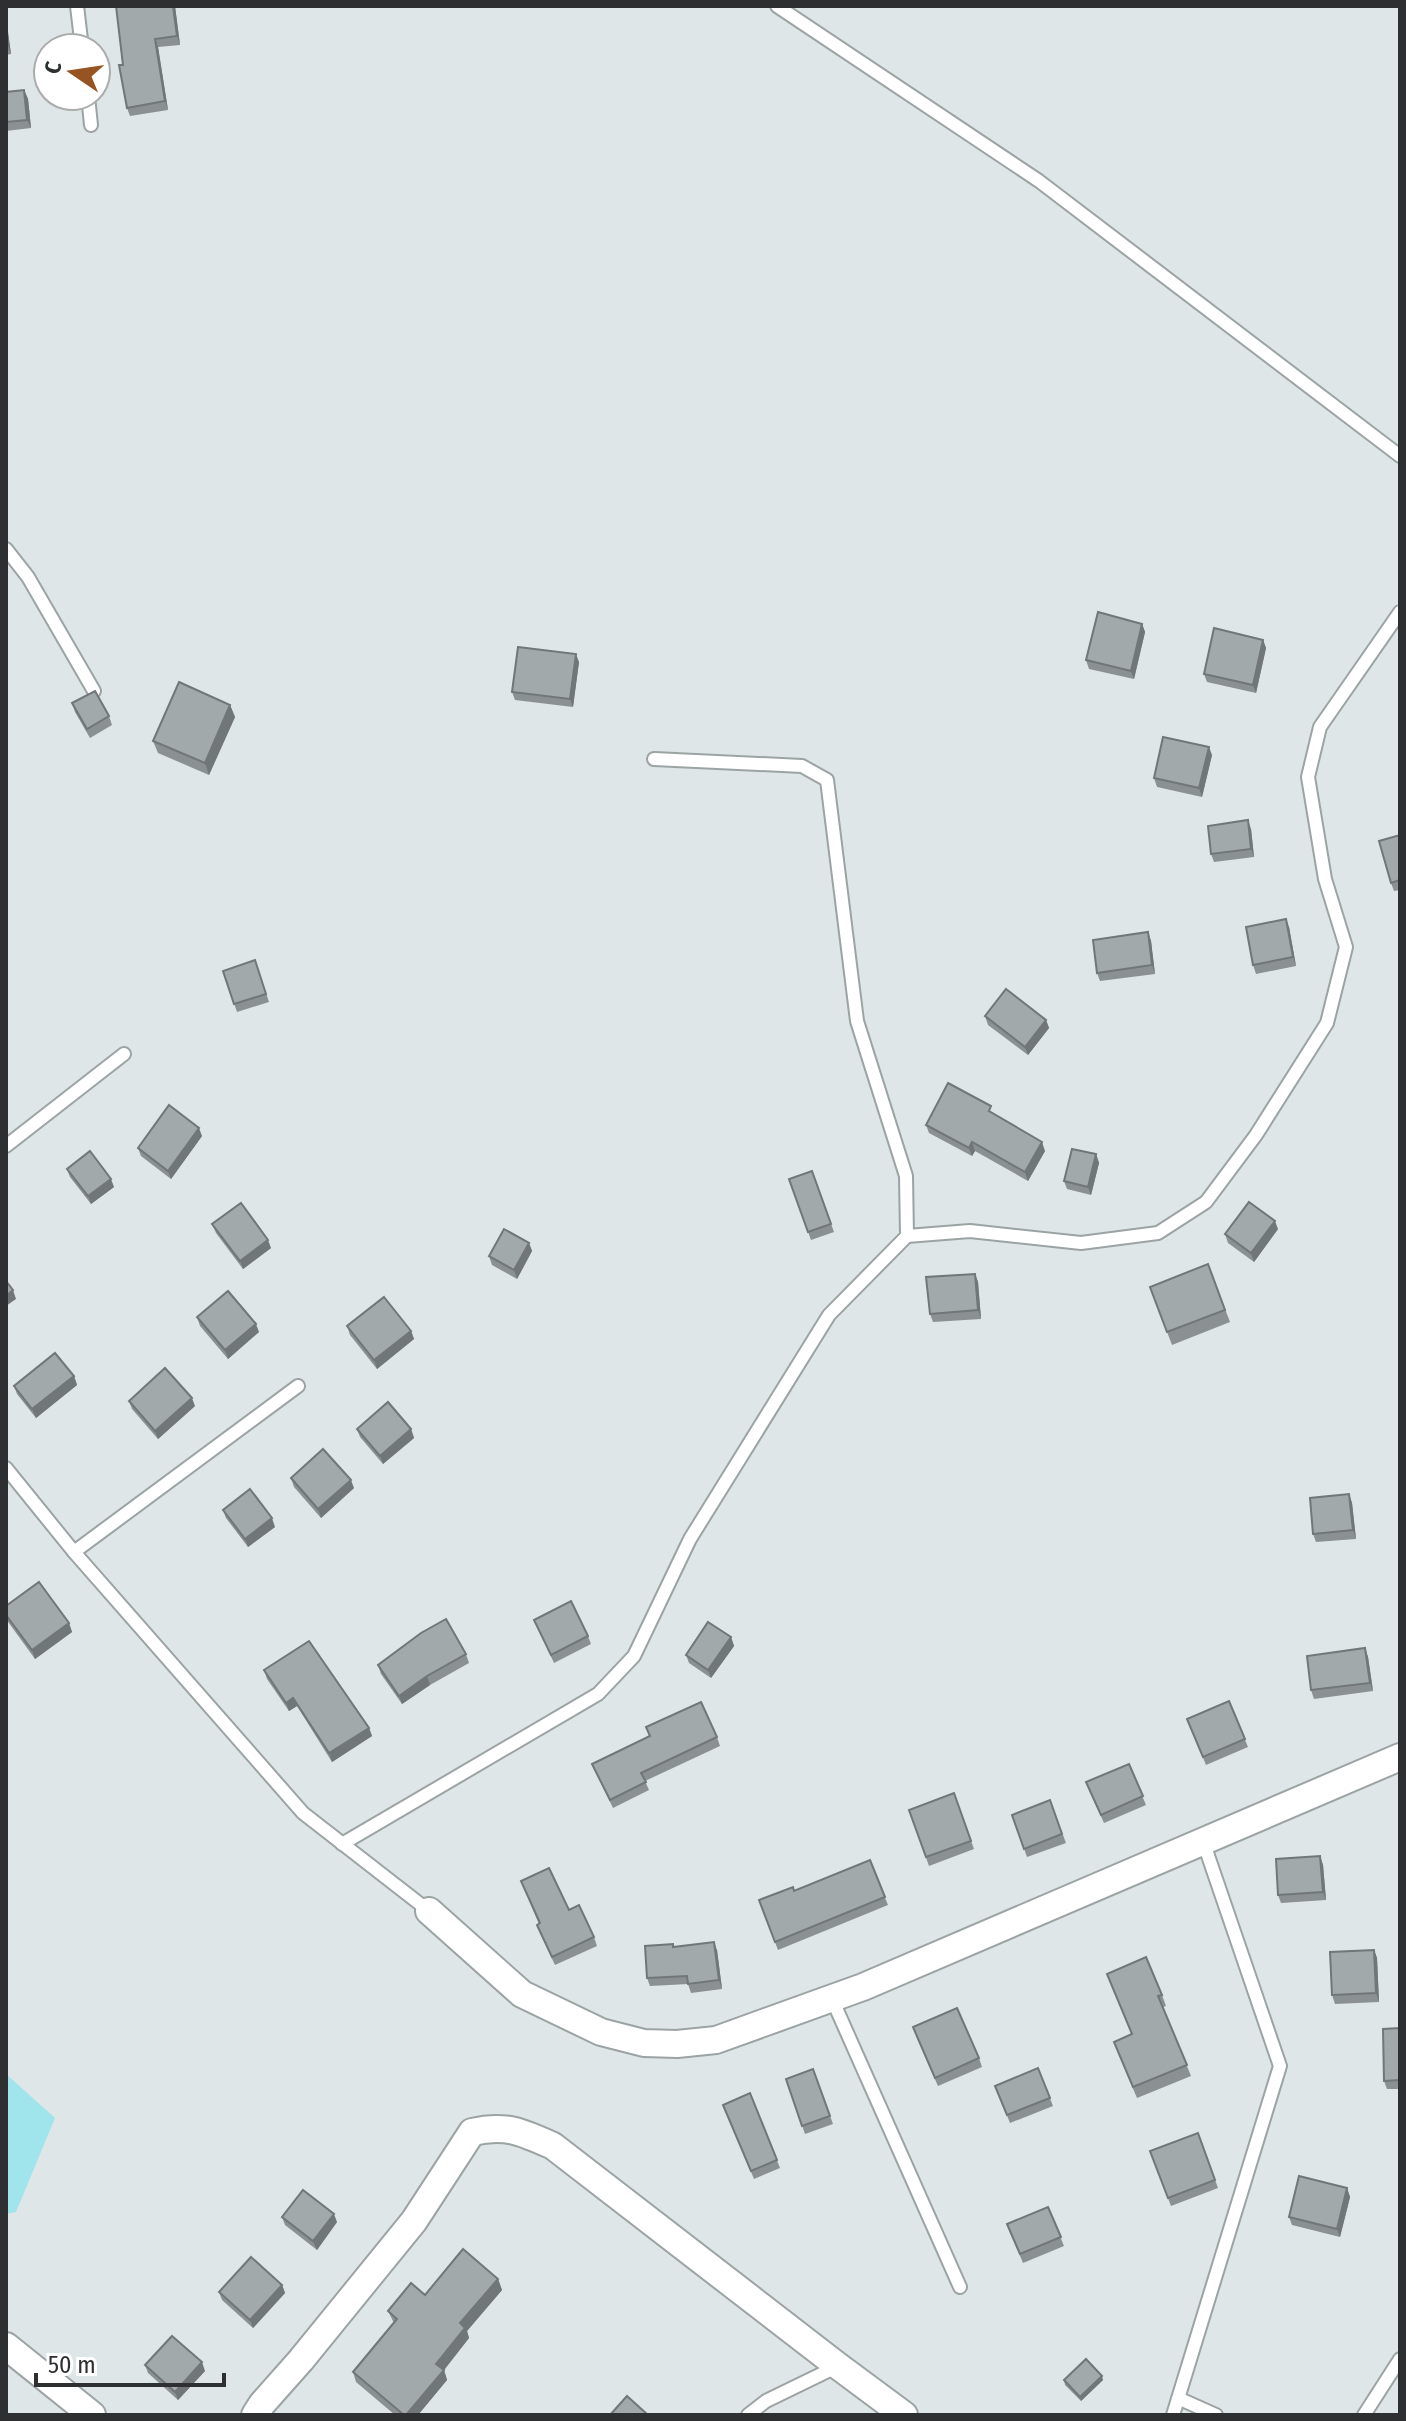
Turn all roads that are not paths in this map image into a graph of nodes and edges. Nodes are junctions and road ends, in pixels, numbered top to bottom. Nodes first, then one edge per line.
1 (77, 6) edge
2 (777, 6) edge
3 (80, 32) edge
4 (90, 112) edge
5 (91, 125) dead end
6 (1400, 456) edge
7 (6, 549) edge
8 (1400, 612) edge
9 (94, 691) edge
10 (654, 759) dead end
11 (124, 1054) dead end
12 (6, 1146) edge
13 (907, 1236) junction
14 (298, 1386) dead end
15 (6, 1468) edge
16 (74, 1552) junction
17 (1400, 1757) edge
18 (1203, 1841) junction
19 (342, 1844) junction
20 (429, 1911) joint
21 (832, 1999) junction
22 (960, 2287) dead end
23 (6, 2346) edge
24 (1400, 2359) edge
25 (838, 2366) junction
26 (1180, 2399) junction
27 (92, 2415) edge
28 (255, 2415) edge
29 (748, 2415) edge
30 (904, 2415) edge
31 (1173, 2415) edge
32 (1216, 2415) edge
33 (1364, 2415) edge

1 - 3 lane
2 - 6 lane
4 - 5 lane
7 - 9 lane
8 - 13 lane
10 - 13 lane
11 - 12 lane
13 - 19 lane
14 - 16 lane
15 - 16 lane
16 - 19 lane
17 - 18 street
18 - 21 street
18 - 26 lane
19 - 20 lane
20 - 21 street
21 - 22 lane
23 - 27 street
24 - 33 lane
25 - 28 street
25 - 29 lane
25 - 30 street
26 - 31 lane
26 - 32 lane

